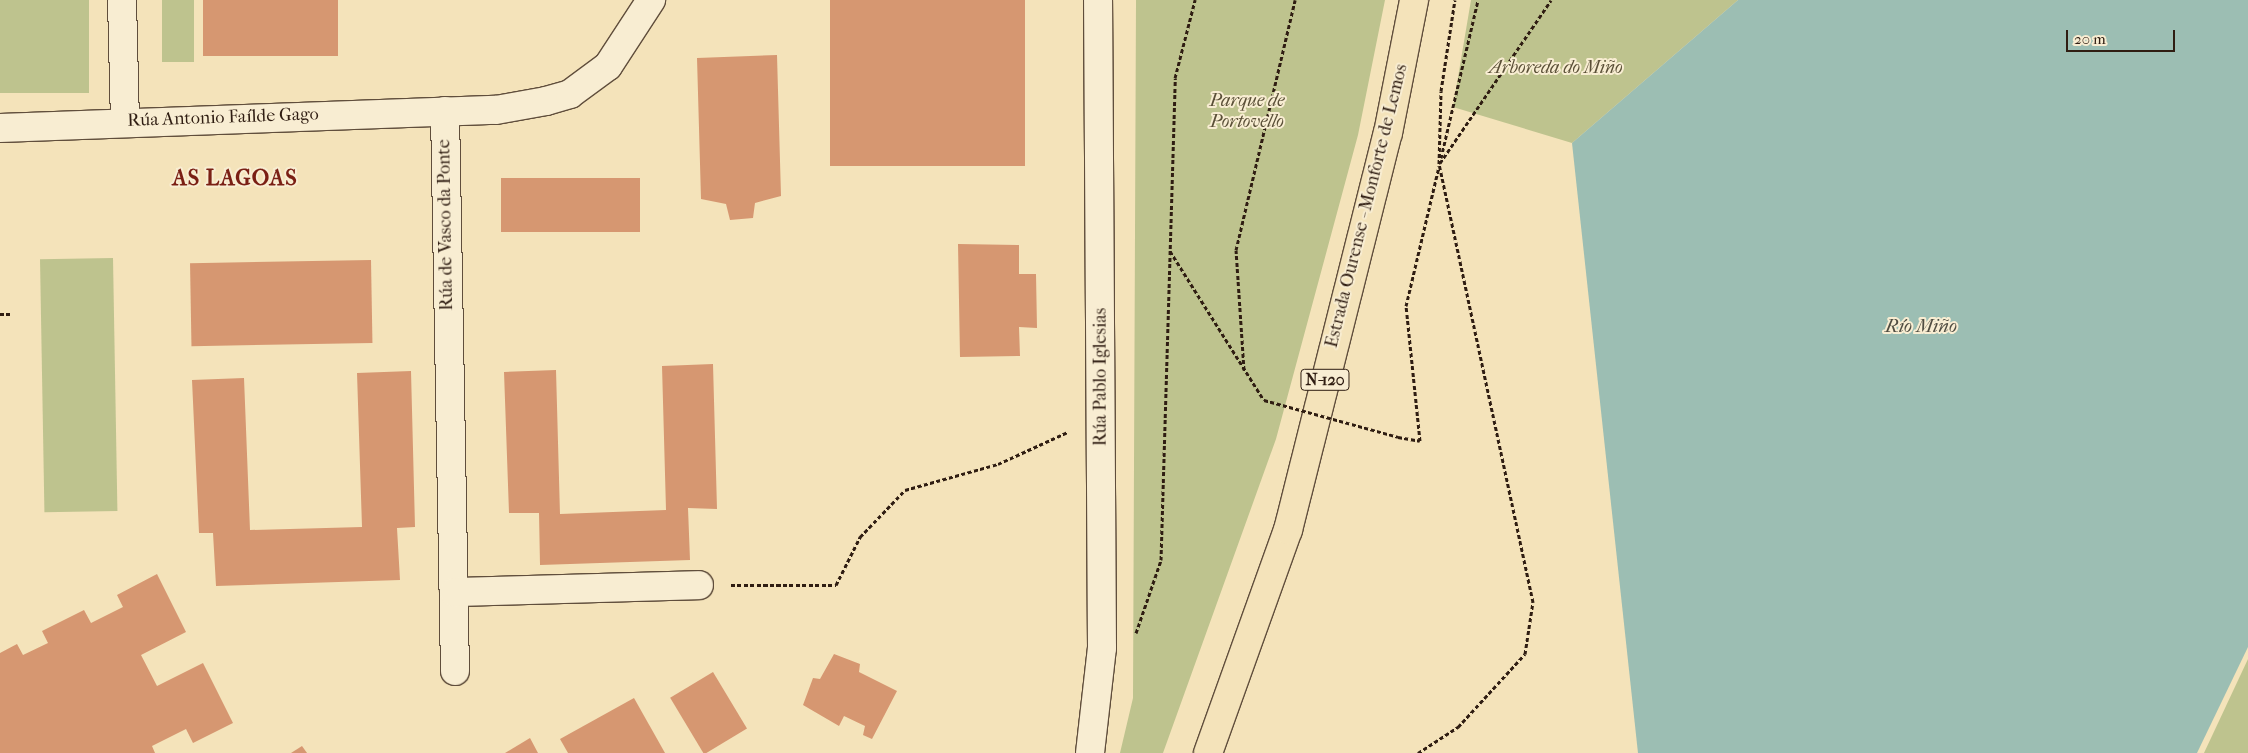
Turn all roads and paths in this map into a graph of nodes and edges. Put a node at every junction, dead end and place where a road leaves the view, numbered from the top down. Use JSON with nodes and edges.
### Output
{"nodes":[{"id":1,"x":122,"y":0,"type":"edge"},
{"id":2,"x":651,"y":0,"type":"edge"},
{"id":3,"x":1098,"y":0,"type":"edge"},
{"id":4,"x":1195,"y":0,"type":"edge"},
{"id":5,"x":1295,"y":0,"type":"edge"},
{"id":6,"x":1414,"y":0,"type":"edge"},
{"id":7,"x":1455,"y":0,"type":"edge"},
{"id":8,"x":1478,"y":0,"type":"edge"},
{"id":9,"x":1551,"y":0,"type":"edge"},
{"id":10,"x":446,"y":110,"type":"junction"},
{"id":11,"x":125,"y":122,"type":"junction"},
{"id":12,"x":0,"y":128,"type":"edge"},
{"id":13,"x":1439,"y":164,"type":"junction"},
{"id":14,"x":1170,"y":250,"type":"junction"},
{"id":15,"x":0,"y":314,"type":"edge"},
{"id":16,"x":12,"y":314,"type":"dead end"},
{"id":17,"x":1244,"y":370,"type":"junction"},
{"id":18,"x":1101,"y":417,"type":"junction"},
{"id":19,"x":699,"y":586,"type":"joint"},
{"id":20,"x":454,"y":592,"type":"junction"},
{"id":21,"x":1135,"y":636,"type":"dead end"},
{"id":22,"x":455,"y":671,"type":"dead end"},
{"id":23,"x":1090,"y":753,"type":"edge"},
{"id":24,"x":1208,"y":753,"type":"edge"},
{"id":25,"x":1418,"y":753,"type":"edge"}],
"edges":[{"from":1,"to":11,"type":"street"},
{"from":2,"to":10,"type":"street"},
{"from":3,"to":18,"type":"street","name":"Rúa Pablo Iglesias"},
{"from":4,"to":14,"type":"path"},
{"from":5,"to":17,"type":"path"},
{"from":6,"to":24,"type":"highway","name":"Estrada Ourense - Monforte de Lemos","number":"N-120"},
{"from":7,"to":13,"type":"path"},
{"from":8,"to":13,"type":"path"},
{"from":9,"to":13,"type":"path"},
{"from":10,"to":11,"type":"street","name":"Rúa Antonio Faílde Gago"},
{"from":10,"to":20,"type":"street","name":"Rúa de Vasco da Ponte"},
{"from":11,"to":12,"type":"street","name":"Rúa Antonio Faílde Gago"},
{"from":13,"to":17,"type":"path","bridge":true},
{"from":13,"to":25,"type":"path"},
{"from":14,"to":17,"type":"path"},
{"from":14,"to":21,"type":"path"},
{"from":15,"to":16,"type":"path"},
{"from":18,"to":19,"type":"path"},
{"from":18,"to":23,"type":"street","name":"Rúa Pablo Iglesias"},
{"from":19,"to":20,"type":"street"},
{"from":20,"to":22,"type":"street","name":"Rúa de Vasco da Ponte"}]}
